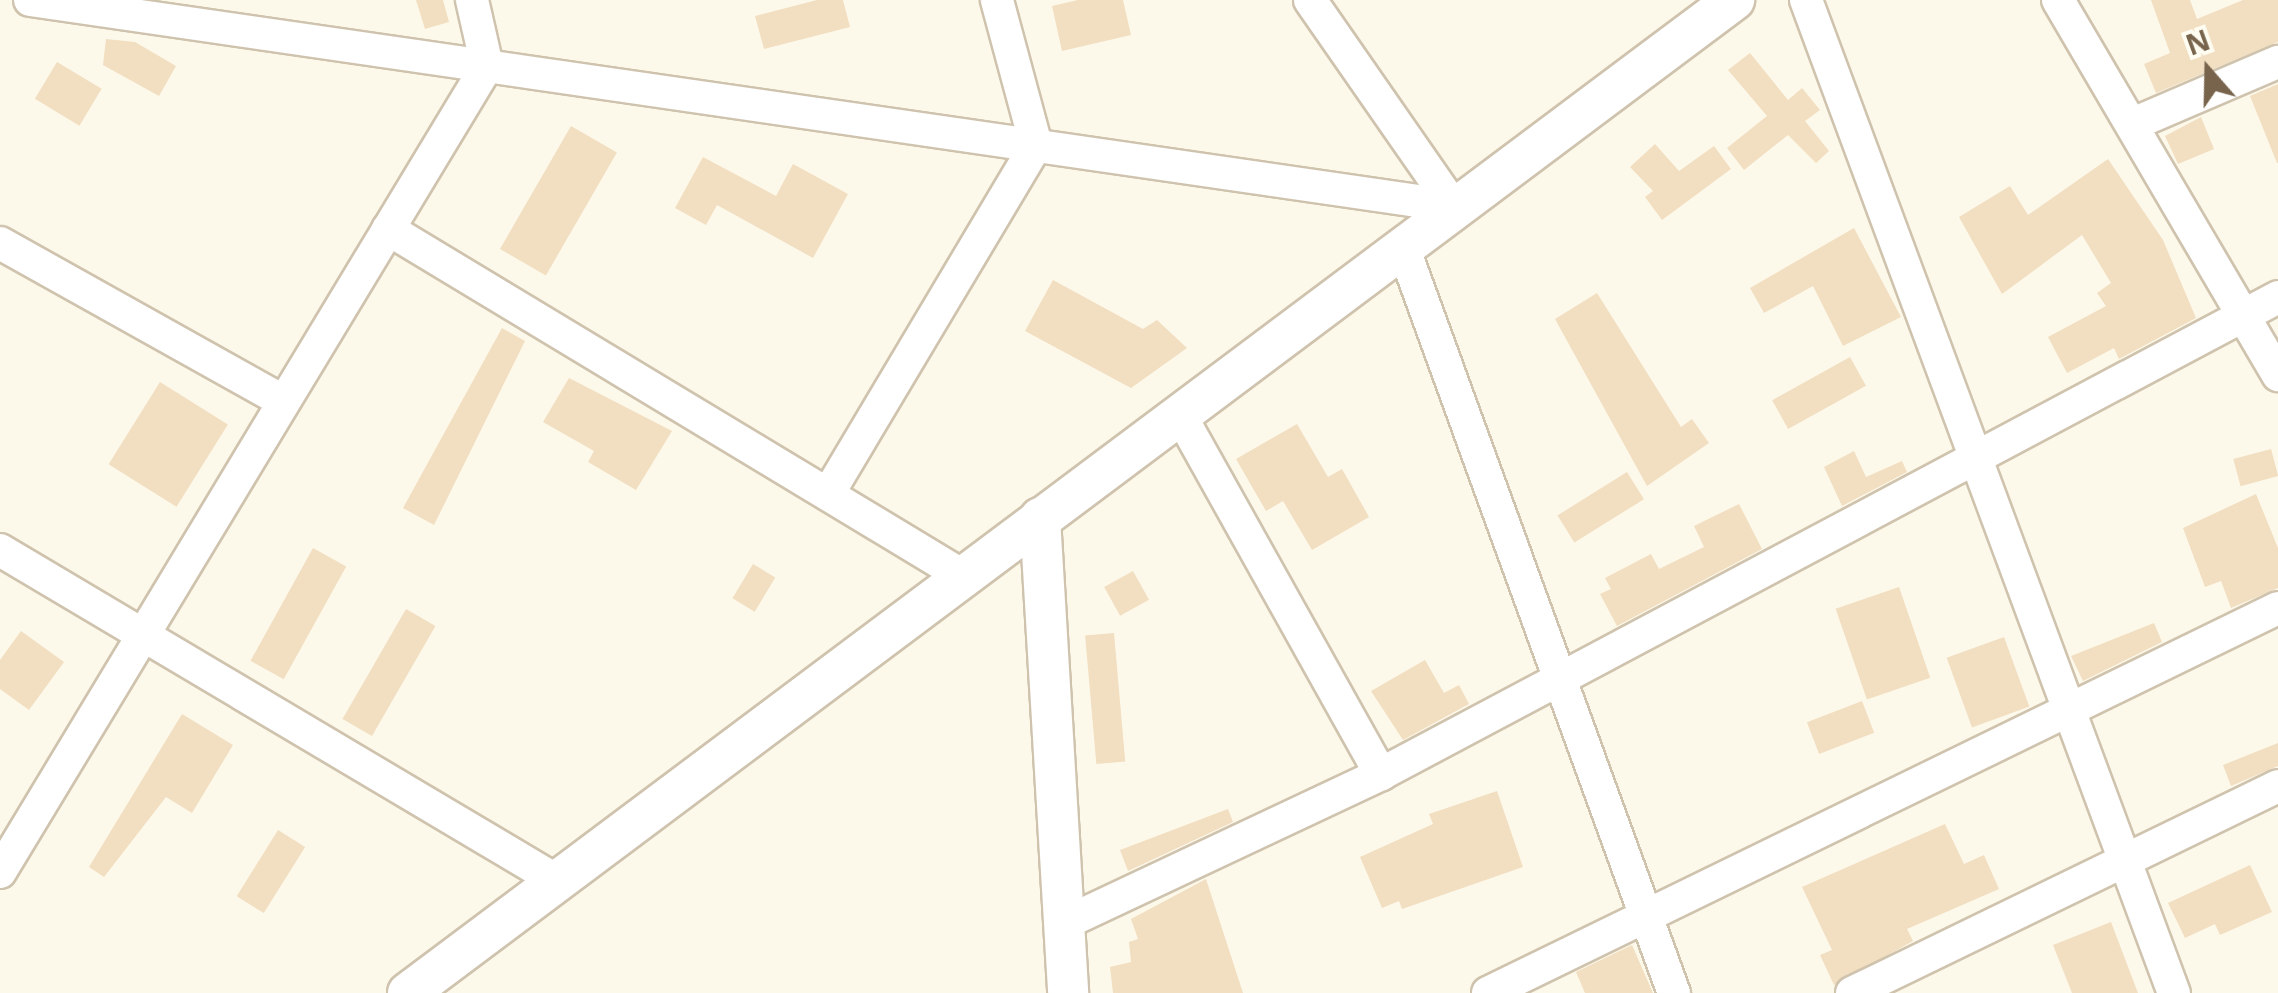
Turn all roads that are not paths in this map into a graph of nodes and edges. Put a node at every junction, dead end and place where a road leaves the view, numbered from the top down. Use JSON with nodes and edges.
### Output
{"nodes":[{"id":1,"x":30,"y":0,"type":"edge"},
{"id":2,"x":472,"y":0,"type":"edge"},
{"id":3,"x":997,"y":0,"type":"edge"},
{"id":4,"x":1310,"y":0,"type":"edge"},
{"id":5,"x":1734,"y":0,"type":"edge"},
{"id":6,"x":1806,"y":0,"type":"edge"},
{"id":7,"x":2058,"y":0,"type":"edge"},
{"id":8,"x":2278,"y":62,"type":"edge"},
{"id":9,"x":487,"y":66,"type":"junction"},
{"id":10,"x":2133,"y":124,"type":"junction"},
{"id":11,"x":1036,"y":146,"type":"junction"},
{"id":12,"x":1453,"y":206,"type":"junction"},
{"id":13,"x":388,"y":229,"type":"junction"},
{"id":14,"x":0,"y":244,"type":"edge"},
{"id":15,"x":1403,"y":247,"type":"junction"},
{"id":16,"x":2278,"y":297,"type":"edge"},
{"id":17,"x":2244,"y":315,"type":"junction"},
{"id":18,"x":2278,"y":375,"type":"edge"},
{"id":19,"x":284,"y":402,"type":"junction"},
{"id":20,"x":1180,"y":413,"type":"junction"},
{"id":21,"x":1977,"y":464,"type":"junction"},
{"id":22,"x":828,"y":494,"type":"junction"},
{"id":23,"x":1040,"y":518,"type":"junction"},
{"id":24,"x":0,"y":550,"type":"edge"},
{"id":25,"x":964,"y":576,"type":"junction"},
{"id":26,"x":2278,"y":608,"type":"edge"},
{"id":27,"x":143,"y":635,"type":"junction"},
{"id":28,"x":1558,"y":679,"type":"junction"},
{"id":29,"x":2070,"y":712,"type":"junction"},
{"id":30,"x":1381,"y":774,"type":"junction"},
{"id":31,"x":2278,"y":786,"type":"edge"},
{"id":32,"x":2123,"y":858,"type":"junction"},
{"id":33,"x":0,"y":872,"type":"edge"},
{"id":34,"x":559,"y":882,"type":"junction"},
{"id":35,"x":1648,"y":919,"type":"junction"},
{"id":36,"x":1065,"y":923,"type":"junction"},
{"id":37,"x":1496,"y":991,"type":"edge"},
{"id":38,"x":408,"y":993,"type":"edge"},
{"id":39,"x":1068,"y":993,"type":"edge"},
{"id":40,"x":1674,"y":993,"type":"edge"},
{"id":41,"x":1852,"y":993,"type":"edge"},
{"id":42,"x":2174,"y":993,"type":"edge"}],
"edges":[{"from":1,"to":9,"type":"street"},
{"from":2,"to":9,"type":"street"},
{"from":3,"to":11,"type":"street"},
{"from":4,"to":12,"type":"street"},
{"from":5,"to":12,"type":"street"},
{"from":6,"to":21,"type":"street"},
{"from":7,"to":10,"type":"street"},
{"from":8,"to":10,"type":"street"},
{"from":9,"to":11,"type":"street"},
{"from":9,"to":13,"type":"street"},
{"from":10,"to":17,"type":"street"},
{"from":11,"to":12,"type":"street"},
{"from":11,"to":22,"type":"street"},
{"from":12,"to":15,"type":"street"},
{"from":13,"to":19,"type":"street"},
{"from":13,"to":22,"type":"street"},
{"from":14,"to":19,"type":"street"},
{"from":15,"to":20,"type":"street"},
{"from":15,"to":28,"type":"street"},
{"from":16,"to":17,"type":"street"},
{"from":17,"to":18,"type":"street"},
{"from":17,"to":21,"type":"street"},
{"from":19,"to":27,"type":"street"},
{"from":20,"to":23,"type":"street"},
{"from":20,"to":30,"type":"street"},
{"from":21,"to":28,"type":"street"},
{"from":21,"to":29,"type":"street"},
{"from":22,"to":25,"type":"street"},
{"from":23,"to":25,"type":"street"},
{"from":23,"to":36,"type":"street"},
{"from":24,"to":27,"type":"street"},
{"from":25,"to":34,"type":"street"},
{"from":26,"to":29,"type":"street"},
{"from":27,"to":33,"type":"street"},
{"from":27,"to":34,"type":"street"},
{"from":28,"to":30,"type":"street"},
{"from":28,"to":35,"type":"street"},
{"from":29,"to":32,"type":"street"},
{"from":29,"to":35,"type":"street"},
{"from":30,"to":36,"type":"street"},
{"from":31,"to":32,"type":"street"},
{"from":32,"to":41,"type":"street"},
{"from":32,"to":42,"type":"street"},
{"from":34,"to":38,"type":"street"},
{"from":35,"to":37,"type":"street"},
{"from":35,"to":40,"type":"street"},
{"from":36,"to":39,"type":"street"}]}
